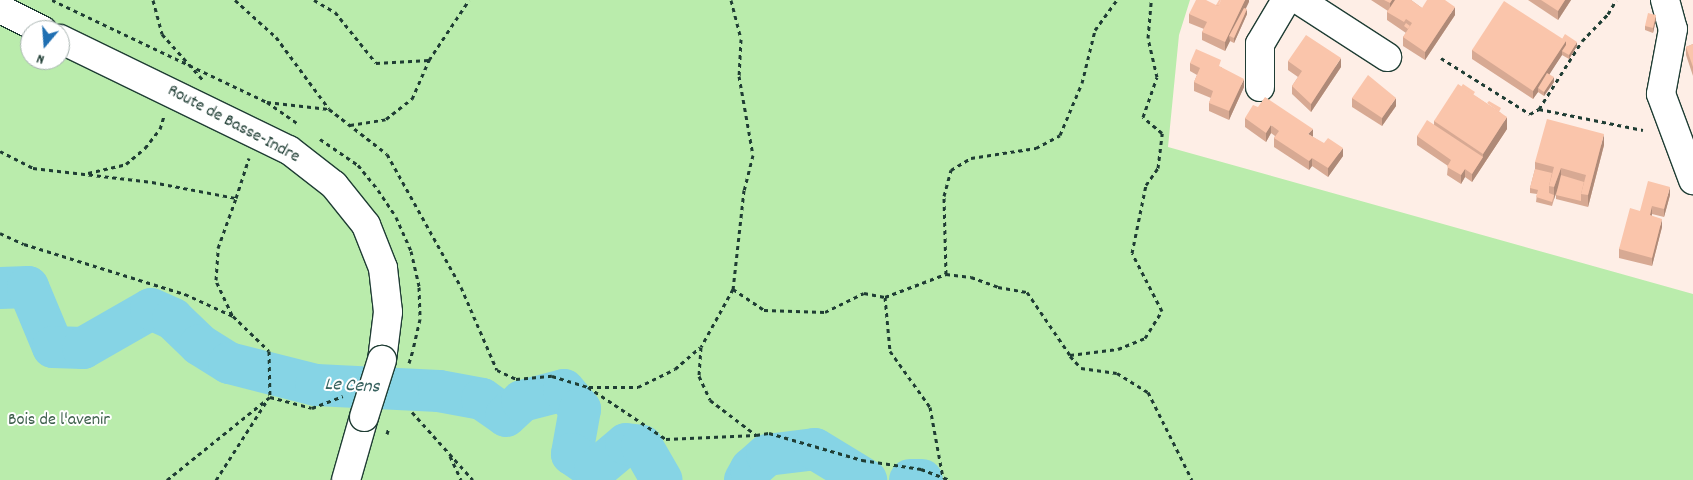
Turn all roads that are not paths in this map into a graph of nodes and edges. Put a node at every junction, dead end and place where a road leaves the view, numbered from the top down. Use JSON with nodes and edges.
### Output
{"nodes":[{"id":1,"x":1286,"y":0,"type":"edge"},
{"id":2,"x":1299,"y":0,"type":"edge"},
{"id":3,"x":1666,"y":0,"type":"edge"},
{"id":4,"x":0,"y":9,"type":"edge"},
{"id":5,"x":22,"y":20,"type":"edge"},
{"id":6,"x":1683,"y":25,"type":"edge"},
{"id":7,"x":70,"y":43,"type":"edge"},
{"id":8,"x":1387,"y":56,"type":"dead end"},
{"id":9,"x":1260,"y":87,"type":"dead end"},
{"id":10,"x":1693,"y":180,"type":"edge"},
{"id":11,"x":346,"y":480,"type":"edge"}],
"edges":[{"from":1,"to":9,"type":"main road"},
{"from":2,"to":8,"type":"main road"},
{"from":3,"to":6,"type":"main road"},
{"from":4,"to":5,"type":"main road"},
{"from":6,"to":10,"type":"main road"},
{"from":7,"to":11,"type":"main road","name":"Route de Basse-Indre","bridge":true}]}
